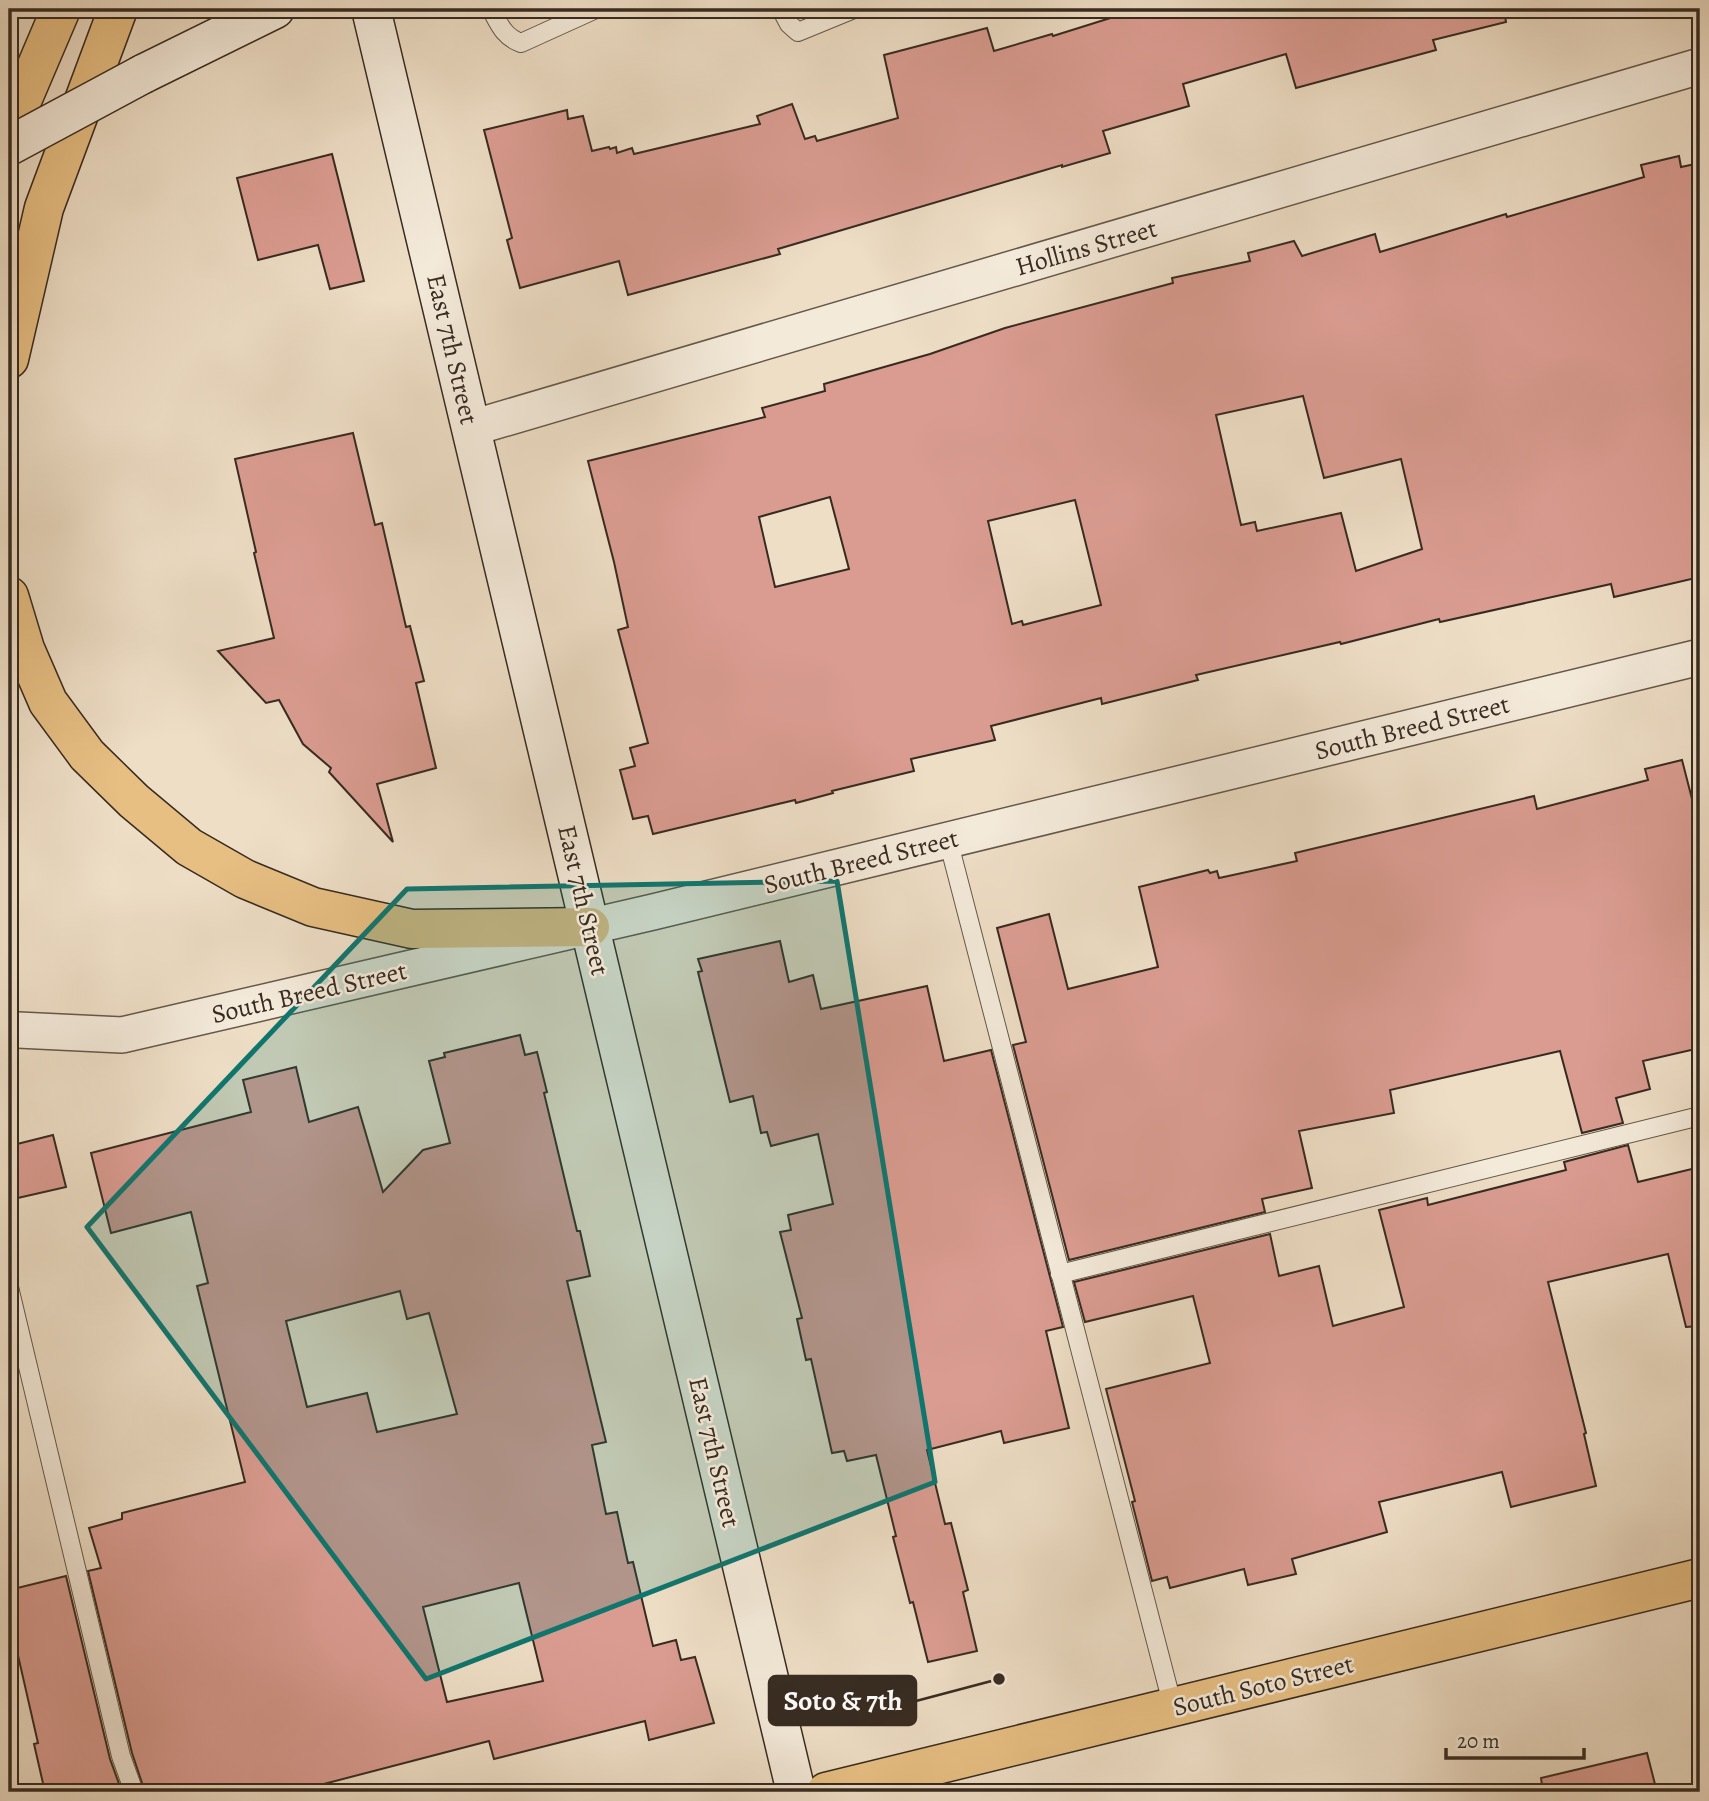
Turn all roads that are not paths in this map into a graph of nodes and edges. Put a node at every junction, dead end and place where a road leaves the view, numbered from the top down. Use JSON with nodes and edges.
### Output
{"nodes":[{"id":1,"x":61,"y":9,"type":"edge"},
{"id":2,"x":118,"y":9,"type":"edge"},
{"id":3,"x":275,"y":9,"type":"edge"},
{"id":4,"x":371,"y":9,"type":"edge"},
{"id":5,"x":491,"y":9,"type":"edge"},
{"id":6,"x":596,"y":9,"type":"edge"},
{"id":7,"x":781,"y":9,"type":"edge"},
{"id":8,"x":854,"y":9,"type":"edge"},
{"id":9,"x":1700,"y":66,"type":"edge"},
{"id":10,"x":9,"y":131,"type":"edge"},
{"id":11,"x":9,"y":146,"type":"edge"},
{"id":12,"x":9,"y":359,"type":"edge"},
{"id":13,"x":472,"y":428,"type":"junction"},
{"id":14,"x":9,"y":596,"type":"edge"},
{"id":15,"x":1700,"y":657,"type":"edge"},
{"id":16,"x":948,"y":840,"type":"junction"},
{"id":17,"x":590,"y":927,"type":"junction"},
{"id":18,"x":18,"y":1030,"type":"dead end"},
{"id":19,"x":1700,"y":1116,"type":"edge"},
{"id":20,"x":1060,"y":1274,"type":"junction"},
{"id":21,"x":9,"y":1286,"type":"edge"},
{"id":22,"x":1700,"y":1578,"type":"edge"},
{"id":23,"x":1173,"y":1707,"type":"junction"},
{"id":24,"x":134,"y":1792,"type":"edge"},
{"id":25,"x":796,"y":1792,"type":"edge"},
{"id":26,"x":826,"y":1792,"type":"edge"}],
"edges":[{"from":1,"to":10,"type":"main road"},
{"from":2,"to":12,"type":"main road"},
{"from":3,"to":11,"type":"street","bridge":true},
{"from":4,"to":13,"type":"street","name":"East 7th Street"},
{"from":5,"to":6,"type":"lane"},
{"from":7,"to":8,"type":"lane"},
{"from":9,"to":13,"type":"street","name":"Hollins Street"},
{"from":13,"to":17,"type":"street","name":"East 7th Street"},
{"from":14,"to":17,"type":"main road"},
{"from":15,"to":16,"type":"street","name":"South Breed Street"},
{"from":16,"to":17,"type":"street","name":"South Breed Street"},
{"from":16,"to":20,"type":"lane"},
{"from":17,"to":18,"type":"street","name":"South Breed Street"},
{"from":17,"to":25,"type":"street","name":"East 7th Street"},
{"from":19,"to":20,"type":"lane"},
{"from":20,"to":23,"type":"lane"},
{"from":21,"to":24,"type":"lane"},
{"from":22,"to":23,"type":"main road","name":"South Soto Street"},
{"from":23,"to":26,"type":"main road","name":"South Soto Street"}]}
